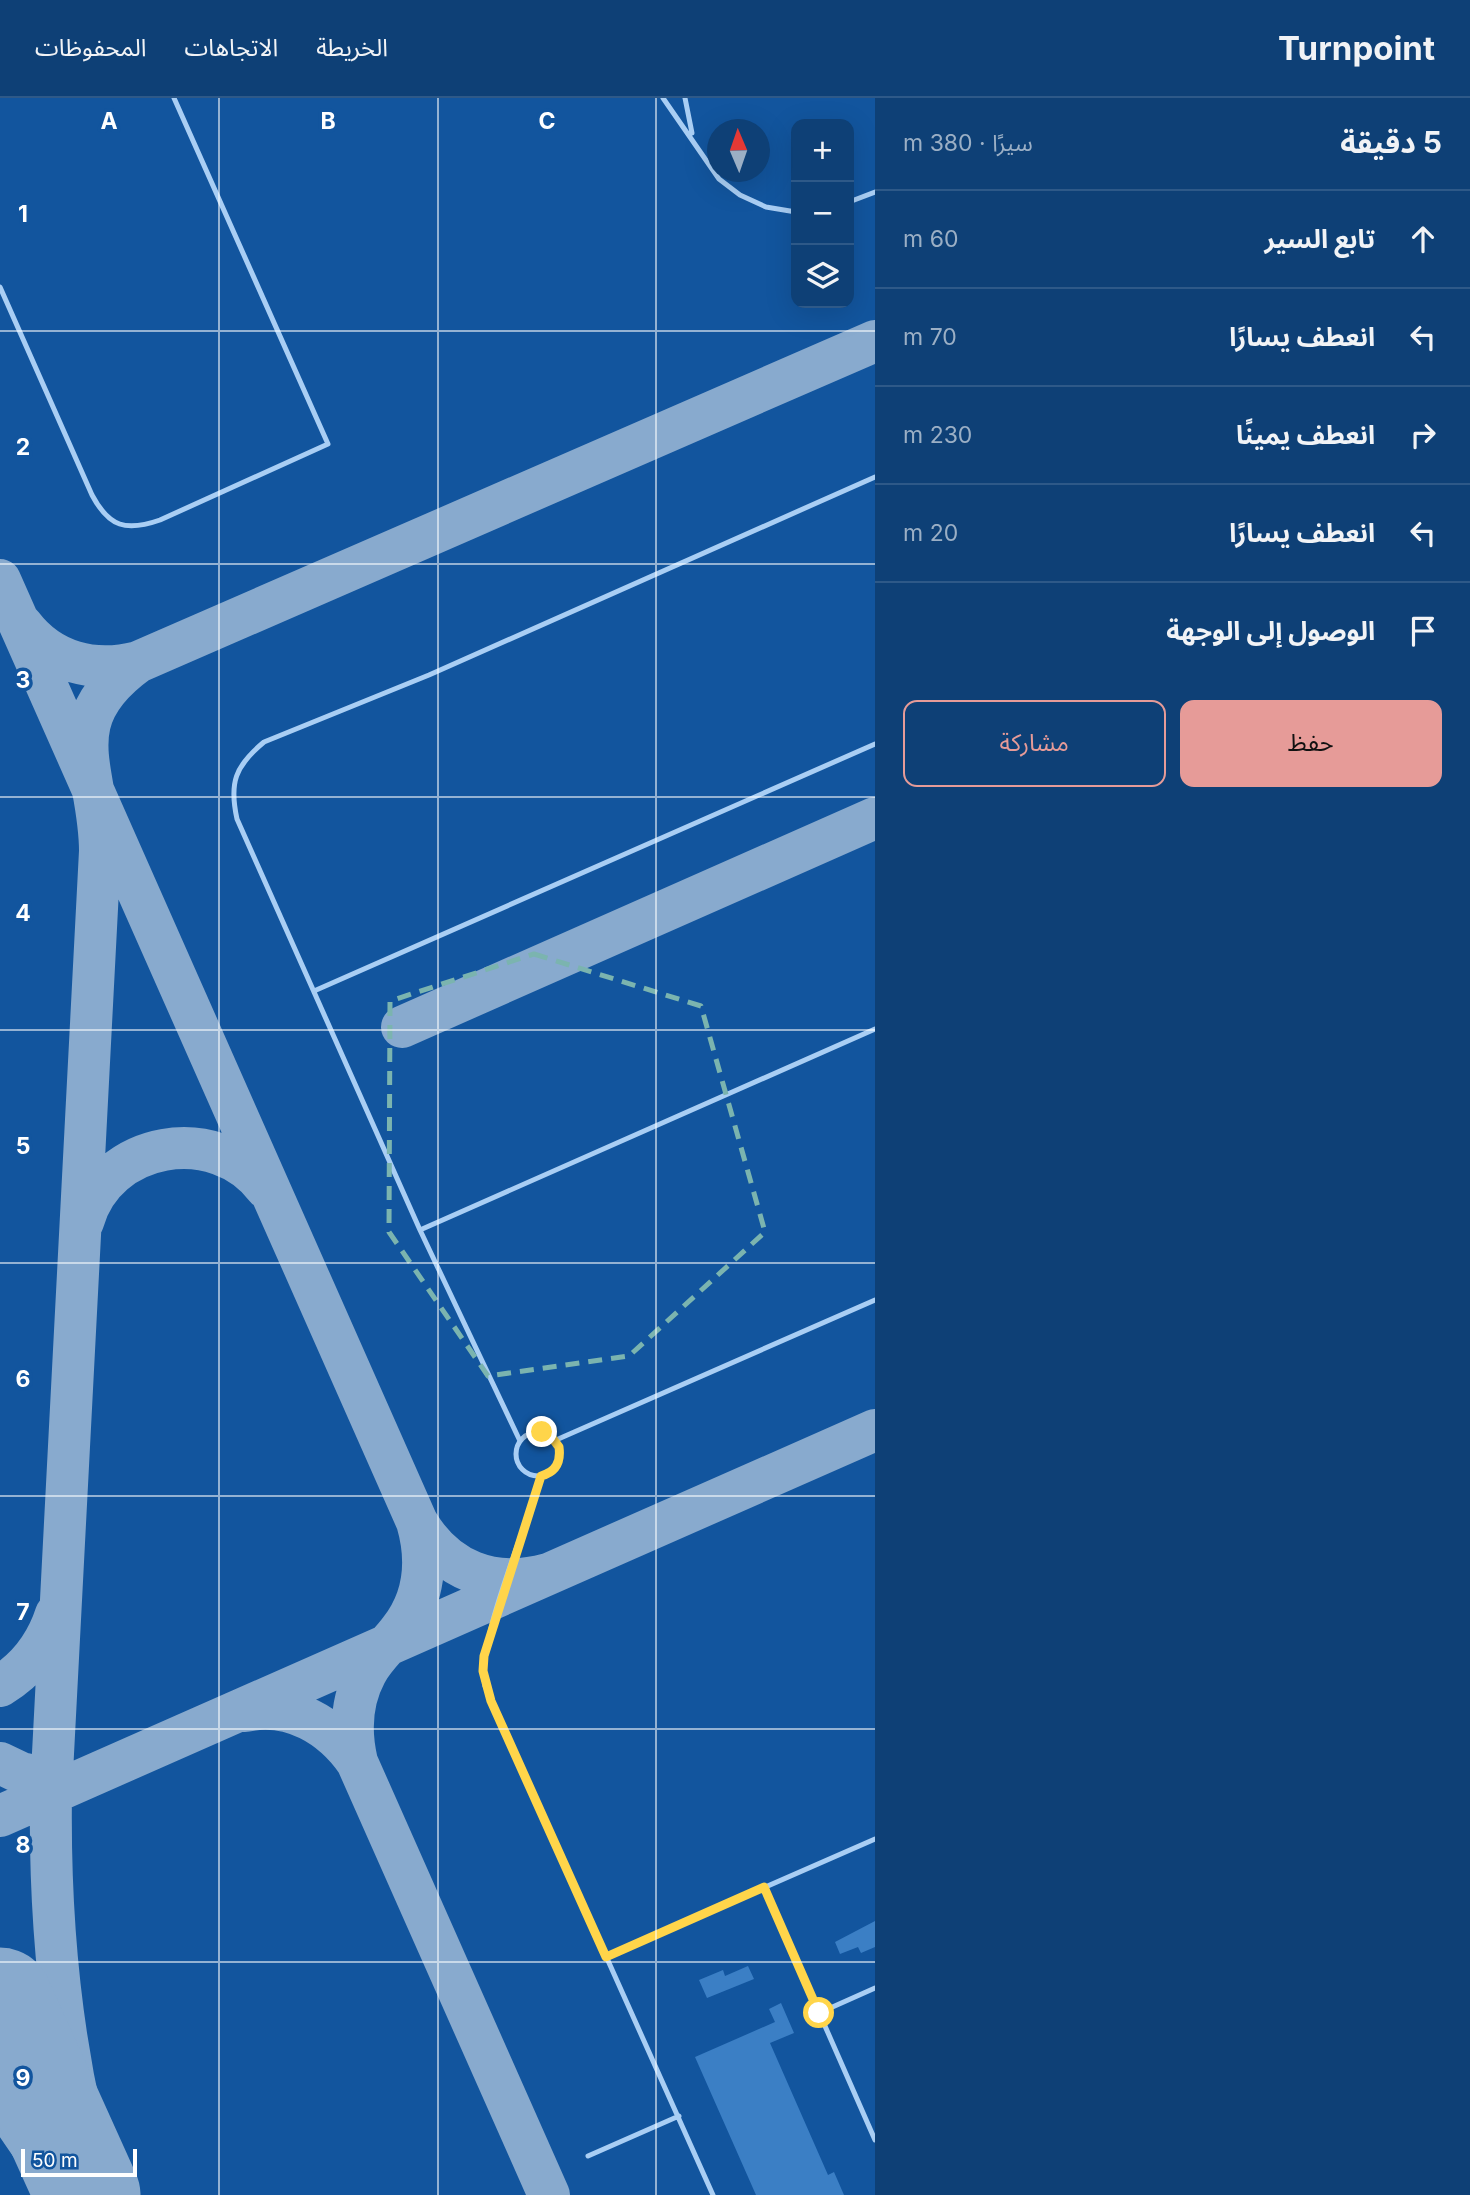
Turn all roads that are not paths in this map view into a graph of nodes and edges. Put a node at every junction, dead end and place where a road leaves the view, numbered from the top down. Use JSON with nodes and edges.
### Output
{"nodes":[{"id":1,"x":174,"y":98,"type":"edge"},
{"id":2,"x":663,"y":98,"type":"edge"},
{"id":3,"x":685,"y":98,"type":"edge"},
{"id":4,"x":693,"y":98,"type":"edge"},
{"id":5,"x":689,"y":107,"type":"junction"},
{"id":6,"x":692,"y":136,"type":"junction"},
{"id":7,"x":875,"y":192,"type":"edge"},
{"id":8,"x":854,"y":200,"type":"edge"},
{"id":9,"x":791,"y":211,"type":"edge"},
{"id":10,"x":0,"y":287,"type":"edge"},
{"id":11,"x":875,"y":477,"type":"edge"},
{"id":12,"x":875,"y":744,"type":"edge"},
{"id":13,"x":314,"y":991,"type":"junction"},
{"id":14,"x":875,"y":1029,"type":"edge"},
{"id":15,"x":420,"y":1230,"type":"junction"},
{"id":16,"x":875,"y":1300,"type":"edge"},
{"id":17,"x":556,"y":1440,"type":"junction"},
{"id":18,"x":520,"y":1441,"type":"junction"},
{"id":19,"x":541,"y":1476,"type":"junction"},
{"id":20,"x":875,"y":1839,"type":"edge"},
{"id":21,"x":764,"y":1887,"type":"junction"},
{"id":22,"x":606,"y":1957,"type":"junction"},
{"id":23,"x":875,"y":1988,"type":"edge"},
{"id":24,"x":819,"y":2013,"type":"junction"},
{"id":25,"x":679,"y":2116,"type":"junction"},
{"id":26,"x":875,"y":2140,"type":"edge"},
{"id":27,"x":588,"y":2156,"type":"dead end"},
{"id":28,"x":713,"y":2195,"type":"edge"}],
"edges":[{"from":1,"to":10,"type":"lane"},
{"from":2,"to":6,"type":"lane"},
{"from":3,"to":5,"type":"lane"},
{"from":4,"to":5,"type":"lane"},
{"from":5,"to":6,"type":"lane"},
{"from":6,"to":9,"type":"lane"},
{"from":7,"to":8,"type":"lane"},
{"from":11,"to":13,"type":"lane"},
{"from":12,"to":13,"type":"lane"},
{"from":13,"to":15,"type":"lane"},
{"from":14,"to":15,"type":"lane"},
{"from":15,"to":18,"type":"lane"},
{"from":16,"to":17,"type":"lane"},
{"from":17,"to":18,"type":"lane"},
{"from":17,"to":19,"type":"lane"},
{"from":18,"to":19,"type":"lane"},
{"from":19,"to":22,"type":"lane"},
{"from":20,"to":21,"type":"lane"},
{"from":21,"to":22,"type":"lane"},
{"from":21,"to":24,"type":"lane"},
{"from":22,"to":25,"type":"lane"},
{"from":23,"to":24,"type":"lane"},
{"from":24,"to":26,"type":"lane"},
{"from":25,"to":27,"type":"lane"},
{"from":25,"to":28,"type":"lane"}]}
